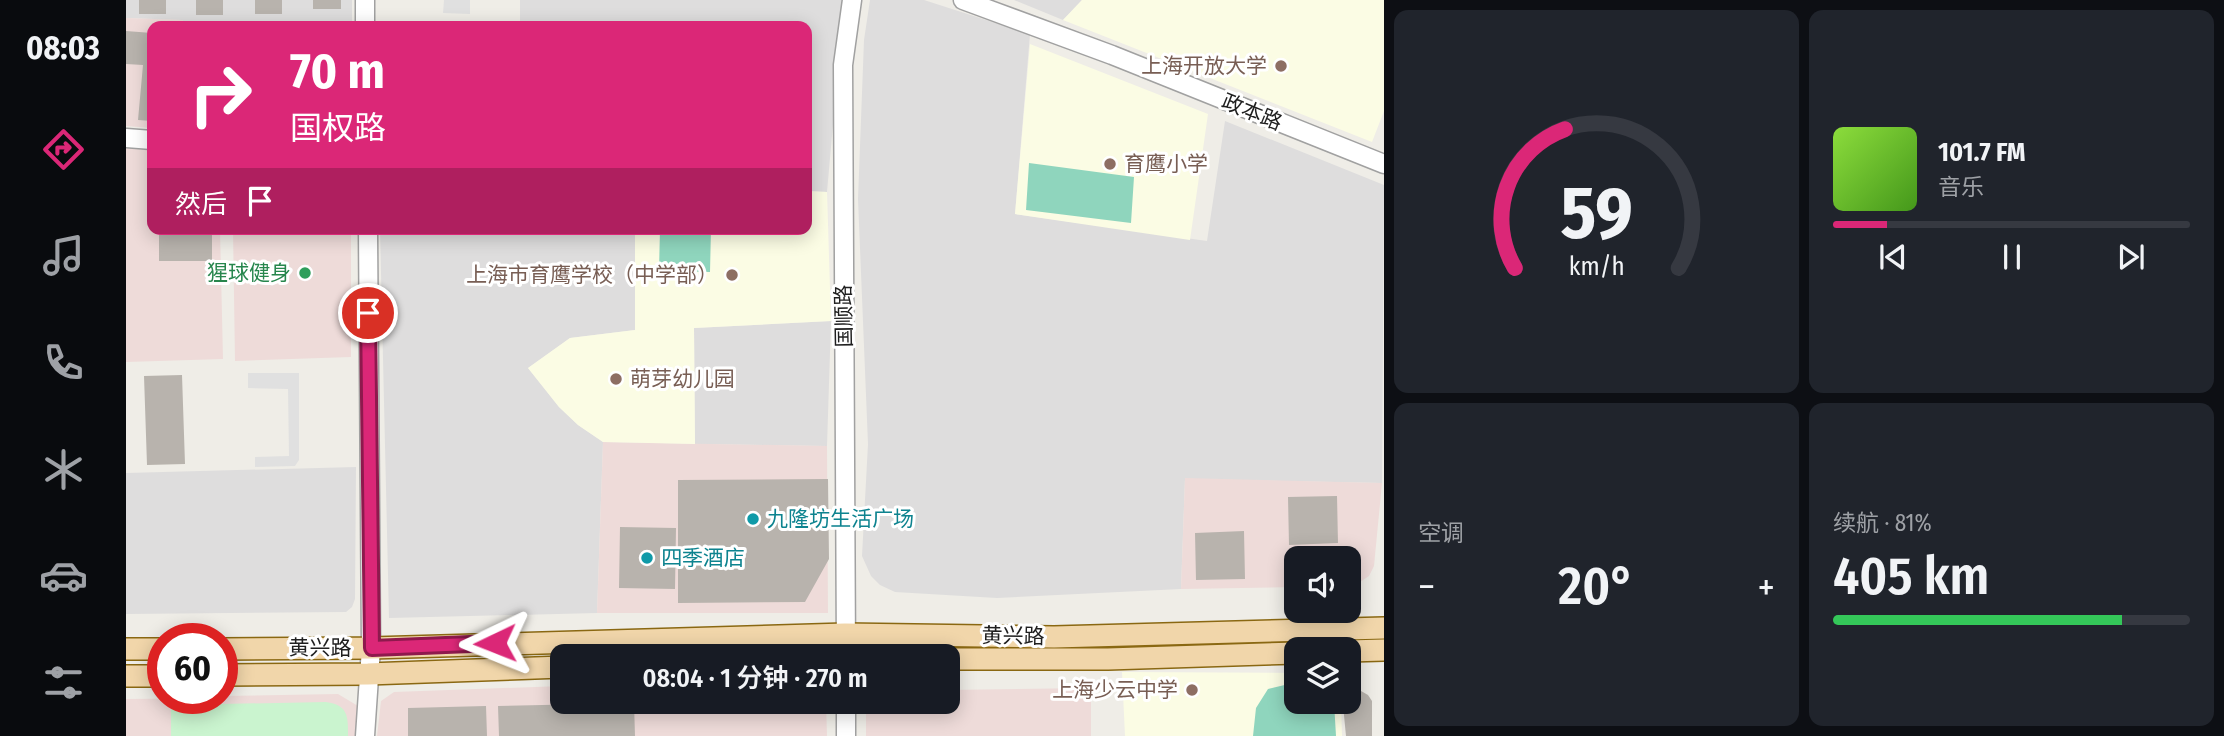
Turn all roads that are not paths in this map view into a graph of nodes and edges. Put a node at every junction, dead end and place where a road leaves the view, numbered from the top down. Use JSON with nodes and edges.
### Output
{"nodes":[{"id":1,"x":365,"y":0,"type":"edge"},
{"id":2,"x":852,"y":0,"type":"edge"},
{"id":3,"x":963,"y":0,"type":"edge"},
{"id":4,"x":365,"y":21,"type":"edge"},
{"id":5,"x":126,"y":138,"type":"edge"},
{"id":6,"x":147,"y":140,"type":"edge"},
{"id":7,"x":1384,"y":164,"type":"edge"},
{"id":8,"x":368,"y":235,"type":"edge"},
{"id":9,"x":1384,"y":628,"type":"edge"},
{"id":10,"x":845,"y":634,"type":"junction"},
{"id":11,"x":845,"y":644,"type":"edge"},
{"id":12,"x":372,"y":648,"type":"junction"},
{"id":13,"x":126,"y":649,"type":"edge"},
{"id":14,"x":147,"y":649,"type":"edge"},
{"id":15,"x":238,"y":649,"type":"edge"},
{"id":16,"x":1384,"y":650,"type":"edge"},
{"id":17,"x":1361,"y":651,"type":"edge"},
{"id":18,"x":1284,"y":653,"type":"edge"},
{"id":19,"x":960,"y":659,"type":"edge"},
{"id":20,"x":550,"y":667,"type":"edge"},
{"id":21,"x":368,"y":674,"type":"junction"},
{"id":22,"x":238,"y":675,"type":"edge"},
{"id":23,"x":126,"y":676,"type":"edge"},
{"id":24,"x":147,"y":676,"type":"edge"},
{"id":25,"x":846,"y":714,"type":"edge"},
{"id":26,"x":365,"y":736,"type":"edge"},
{"id":27,"x":846,"y":736,"type":"edge"}],
"edges":[{"from":1,"to":4,"type":"street"},
{"from":2,"to":10,"type":"street","name":"国顺路"},
{"from":3,"to":7,"type":"street","name":"政本路"},
{"from":5,"to":6,"type":"street"},
{"from":8,"to":12,"type":"street"},
{"from":9,"to":10,"type":"main road","name":"黄兴路"},
{"from":10,"to":11,"type":"street","name":"国顺路"},
{"from":10,"to":12,"type":"main road","name":"黄兴路"},
{"from":12,"to":15,"type":"main road","name":"黄兴路"},
{"from":12,"to":21,"type":"street"},
{"from":13,"to":14,"type":"main road"},
{"from":16,"to":17,"type":"main road"},
{"from":18,"to":19,"type":"main road","name":"黄兴路"},
{"from":20,"to":21,"type":"main road","name":"黄兴路"},
{"from":21,"to":22,"type":"main road","name":"黄兴路"},
{"from":21,"to":26,"type":"street"},
{"from":23,"to":24,"type":"main road"},
{"from":25,"to":27,"type":"street"}]}
